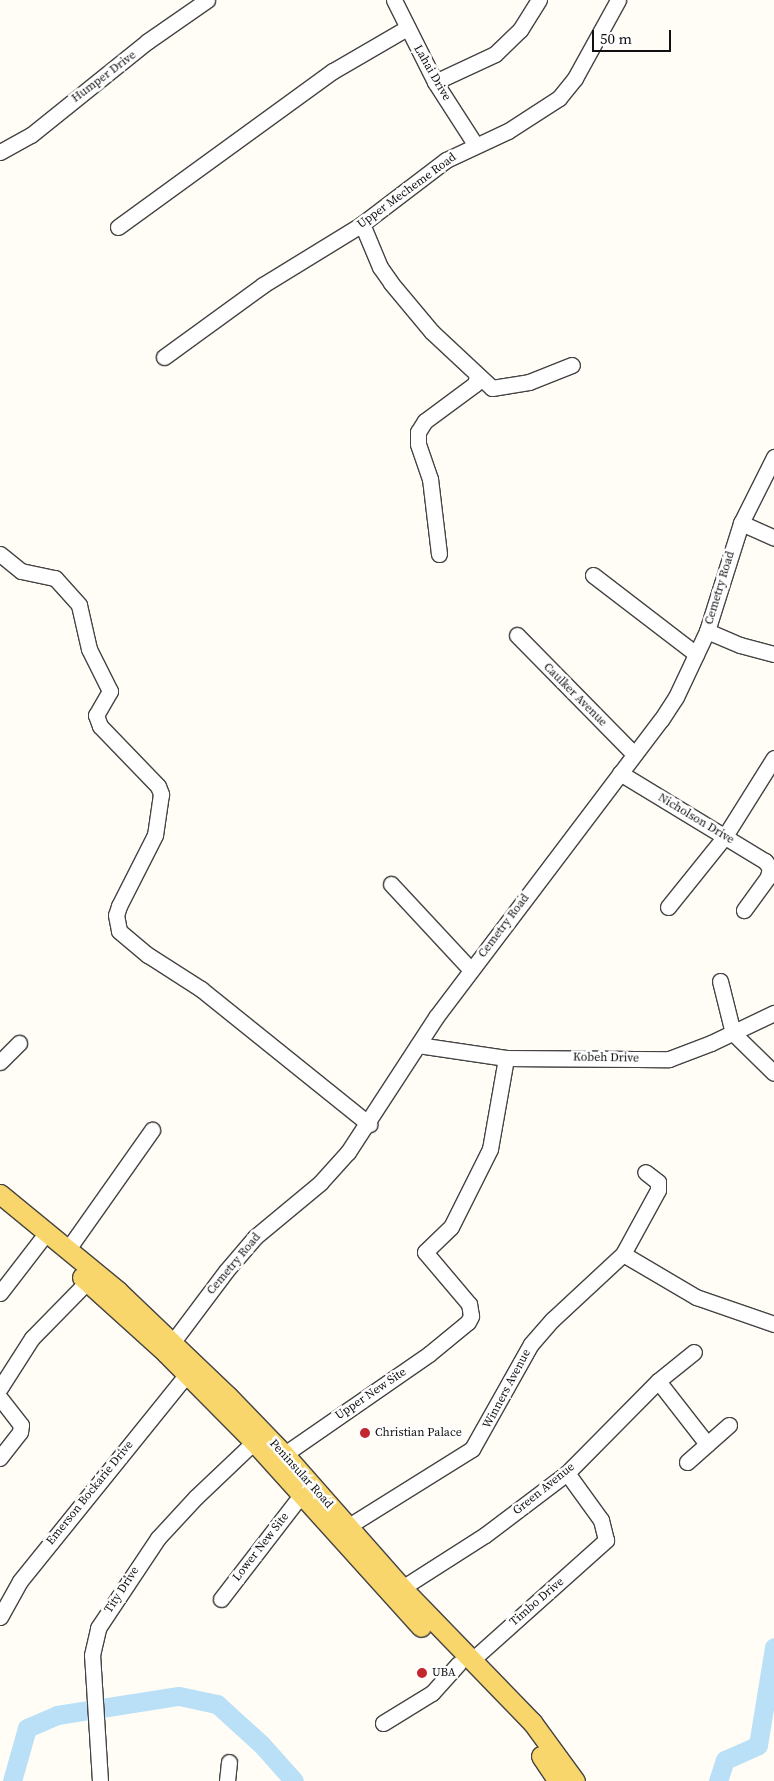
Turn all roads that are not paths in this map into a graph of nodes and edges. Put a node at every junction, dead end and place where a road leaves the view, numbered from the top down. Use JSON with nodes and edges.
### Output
{"nodes":[{"id":1,"x":207,"y":0,"type":"edge"},
{"id":2,"x":394,"y":0,"type":"edge"},
{"id":3,"x":539,"y":0,"type":"edge"},
{"id":4,"x":618,"y":0,"type":"edge"},
{"id":5,"x":407,"y":28,"type":"junction"},
{"id":6,"x":436,"y":82,"type":"junction"},
{"id":7,"x":475,"y":144,"type":"junction"},
{"id":8,"x":0,"y":152,"type":"edge"},
{"id":9,"x":362,"y":224,"type":"junction"},
{"id":10,"x":118,"y":226,"type":"dead end"},
{"id":11,"x":164,"y":356,"type":"dead end"},
{"id":12,"x":572,"y":365,"type":"dead end"},
{"id":13,"x":477,"y":376,"type":"junction"},
{"id":14,"x":774,"y":457,"type":"edge"},
{"id":15,"x":741,"y":523,"type":"junction"},
{"id":16,"x":774,"y":538,"type":"edge"},
{"id":17,"x":0,"y":554,"type":"edge"},
{"id":18,"x":439,"y":554,"type":"dead end"},
{"id":19,"x":593,"y":575,"type":"dead end"},
{"id":20,"x":707,"y":631,"type":"junction"},
{"id":21,"x":516,"y":635,"type":"dead end"},
{"id":22,"x":696,"y":654,"type":"junction"},
{"id":23,"x":774,"y":654,"type":"edge"},
{"id":24,"x":634,"y":754,"type":"junction"},
{"id":25,"x":774,"y":758,"type":"edge"},
{"id":26,"x":620,"y":773,"type":"junction"},
{"id":27,"x":725,"y":836,"type":"junction"},
{"id":28,"x":391,"y":884,"type":"dead end"},
{"id":29,"x":668,"y":907,"type":"dead end"},
{"id":30,"x":744,"y":910,"type":"dead end"},
{"id":31,"x":471,"y":970,"type":"junction"},
{"id":32,"x":720,"y":981,"type":"dead end"},
{"id":33,"x":774,"y":1013,"type":"edge"},
{"id":34,"x":733,"y":1033,"type":"junction"},
{"id":35,"x":19,"y":1043,"type":"dead end"},
{"id":36,"x":418,"y":1045,"type":"junction"},
{"id":37,"x":506,"y":1058,"type":"junction"},
{"id":38,"x":0,"y":1062,"type":"edge"},
{"id":39,"x":774,"y":1073,"type":"edge"},
{"id":40,"x":369,"y":1124,"type":"junction"},
{"id":41,"x":152,"y":1130,"type":"dead end"},
{"id":42,"x":645,"y":1172,"type":"dead end"},
{"id":43,"x":0,"y":1194,"type":"edge"},
{"id":44,"x":0,"y":1209,"type":"edge"},
{"id":45,"x":40,"y":1241,"type":"junction"},
{"id":46,"x":68,"y":1249,"type":"junction"},
{"id":47,"x":623,"y":1254,"type":"junction"},
{"id":48,"x":86,"y":1282,"type":"junction"},
{"id":49,"x":0,"y":1293,"type":"edge"},
{"id":50,"x":774,"y":1324,"type":"edge"},
{"id":51,"x":170,"y":1347,"type":"junction"},
{"id":52,"x":694,"y":1352,"type":"dead end"},
{"id":53,"x":187,"y":1374,"type":"junction"},
{"id":54,"x":658,"y":1381,"type":"junction"},
{"id":55,"x":0,"y":1388,"type":"edge"},
{"id":56,"x":0,"y":1398,"type":"edge"},
{"id":57,"x":729,"y":1424,"type":"dead end"},
{"id":58,"x":254,"y":1442,"type":"junction"},
{"id":59,"x":707,"y":1444,"type":"junction"},
{"id":60,"x":0,"y":1458,"type":"edge"},
{"id":61,"x":278,"y":1458,"type":"junction"},
{"id":62,"x":687,"y":1462,"type":"dead end"},
{"id":63,"x":567,"y":1473,"type":"junction"},
{"id":64,"x":301,"y":1495,"type":"junction"},
{"id":65,"x":341,"y":1530,"type":"junction"},
{"id":66,"x":402,"y":1588,"type":"junction"},
{"id":67,"x":221,"y":1599,"type":"dead end"},
{"id":68,"x":0,"y":1616,"type":"edge"},
{"id":69,"x":465,"y":1662,"type":"junction"},
{"id":70,"x":383,"y":1723,"type":"dead end"},
{"id":71,"x":229,"y":1762,"type":"dead end"},
{"id":72,"x":100,"y":1781,"type":"edge"},
{"id":73,"x":227,"y":1781,"type":"edge"},
{"id":74,"x":558,"y":1781,"type":"edge"},
{"id":75,"x":575,"y":1781,"type":"edge"}],
"edges":[{"from":1,"to":8,"type":"street","name":"Humper Drive"},
{"from":2,"to":5,"type":"street","name":"Lahai Drive"},
{"from":3,"to":6,"type":"street"},
{"from":4,"to":7,"type":"street","name":"Upper Mecheme Road"},
{"from":5,"to":6,"type":"street","name":"Lahai Drive"},
{"from":5,"to":10,"type":"street"},
{"from":6,"to":7,"type":"street","name":"Lahai Drive"},
{"from":7,"to":9,"type":"street","name":"Upper Mecheme Road"},
{"from":9,"to":11,"type":"street","name":"Upper Mecheme Road"},
{"from":9,"to":13,"type":"street"},
{"from":12,"to":13,"type":"street"},
{"from":13,"to":18,"type":"street"},
{"from":14,"to":15,"type":"street","name":"Cemetry Road"},
{"from":15,"to":16,"type":"street"},
{"from":15,"to":20,"type":"street","name":"Cemetry Road"},
{"from":17,"to":40,"type":"street"},
{"from":19,"to":22,"type":"street"},
{"from":20,"to":22,"type":"street","name":"Cemetry Road"},
{"from":20,"to":23,"type":"street"},
{"from":21,"to":24,"type":"street","name":"Caulker Avenue"},
{"from":22,"to":24,"type":"street","name":"Cemetry Road"},
{"from":24,"to":26,"type":"street","name":"Cemetry Road"},
{"from":25,"to":27,"type":"street"},
{"from":26,"to":27,"type":"street","name":"Nicholson Drive"},
{"from":26,"to":31,"type":"street","name":"Cemetry Road"},
{"from":27,"to":29,"type":"street"},
{"from":27,"to":30,"type":"street","name":"Nicholson Drive"},
{"from":28,"to":31,"type":"street"},
{"from":31,"to":36,"type":"street","name":"Cemetry Road"},
{"from":32,"to":34,"type":"street"},
{"from":33,"to":34,"type":"street","name":"Kobeh Drive"},
{"from":34,"to":37,"type":"street","name":"Kobeh Drive"},
{"from":34,"to":39,"type":"street"},
{"from":35,"to":38,"type":"street"},
{"from":36,"to":37,"type":"street","name":"Kobeh Drive"},
{"from":36,"to":40,"type":"street","name":"Cemetry Road"},
{"from":37,"to":61,"type":"street","name":"Upper New Site"},
{"from":40,"to":51,"type":"street","name":"Cemetry Road"},
{"from":41,"to":46,"type":"street"},
{"from":42,"to":47,"type":"street","name":"Winners Avenue"},
{"from":43,"to":46,"type":"main road","name":"Peninsular Road"},
{"from":44,"to":45,"type":"main road","name":"Peninsular Road"},
{"from":45,"to":48,"type":"main road","name":"Peninsular Road"},
{"from":45,"to":49,"type":"street"},
{"from":46,"to":51,"type":"main road","name":"Peninsular Road"},
{"from":47,"to":50,"type":"street"},
{"from":47,"to":65,"type":"street","name":"Winners Avenue"},
{"from":48,"to":51,"type":"main road","name":"Peninsular Road"},
{"from":48,"to":55,"type":"street"},
{"from":51,"to":53,"type":"main road","name":"Peninsular Road"},
{"from":51,"to":61,"type":"main road","name":"Peninsular Road"},
{"from":52,"to":54,"type":"street","name":"Green Avenue"},
{"from":53,"to":58,"type":"main road","name":"Peninsular Road"},
{"from":53,"to":68,"type":"street","name":"Emerson Bockarie Drive"},
{"from":54,"to":59,"type":"street"},
{"from":54,"to":63,"type":"street","name":"Green Avenue"},
{"from":56,"to":60,"type":"street"},
{"from":57,"to":59,"type":"street"},
{"from":58,"to":61,"type":"main road","name":"Peninsular Road"},
{"from":58,"to":72,"type":"street","name":"Tity Drive"},
{"from":59,"to":62,"type":"street"},
{"from":61,"to":64,"type":"main road","name":"Peninsular Road"},
{"from":61,"to":65,"type":"main road","name":"Peninsular Road"},
{"from":63,"to":66,"type":"street","name":"Green Avenue"},
{"from":63,"to":69,"type":"street","name":"Timbo Drive"},
{"from":64,"to":65,"type":"main road","name":"Peninsular Road"},
{"from":64,"to":67,"type":"street","name":"Lower New Site"},
{"from":65,"to":66,"type":"main road","name":"Peninsular Road"},
{"from":65,"to":69,"type":"main road","name":"Peninsular Road"},
{"from":66,"to":69,"type":"main road","name":"Peninsular Road"},
{"from":69,"to":70,"type":"street","name":"Timbo Drive"},
{"from":69,"to":74,"type":"main road","name":"Peninsular Road"},
{"from":69,"to":75,"type":"main road","name":"Peninsular Road"},
{"from":71,"to":73,"type":"street"}]}
